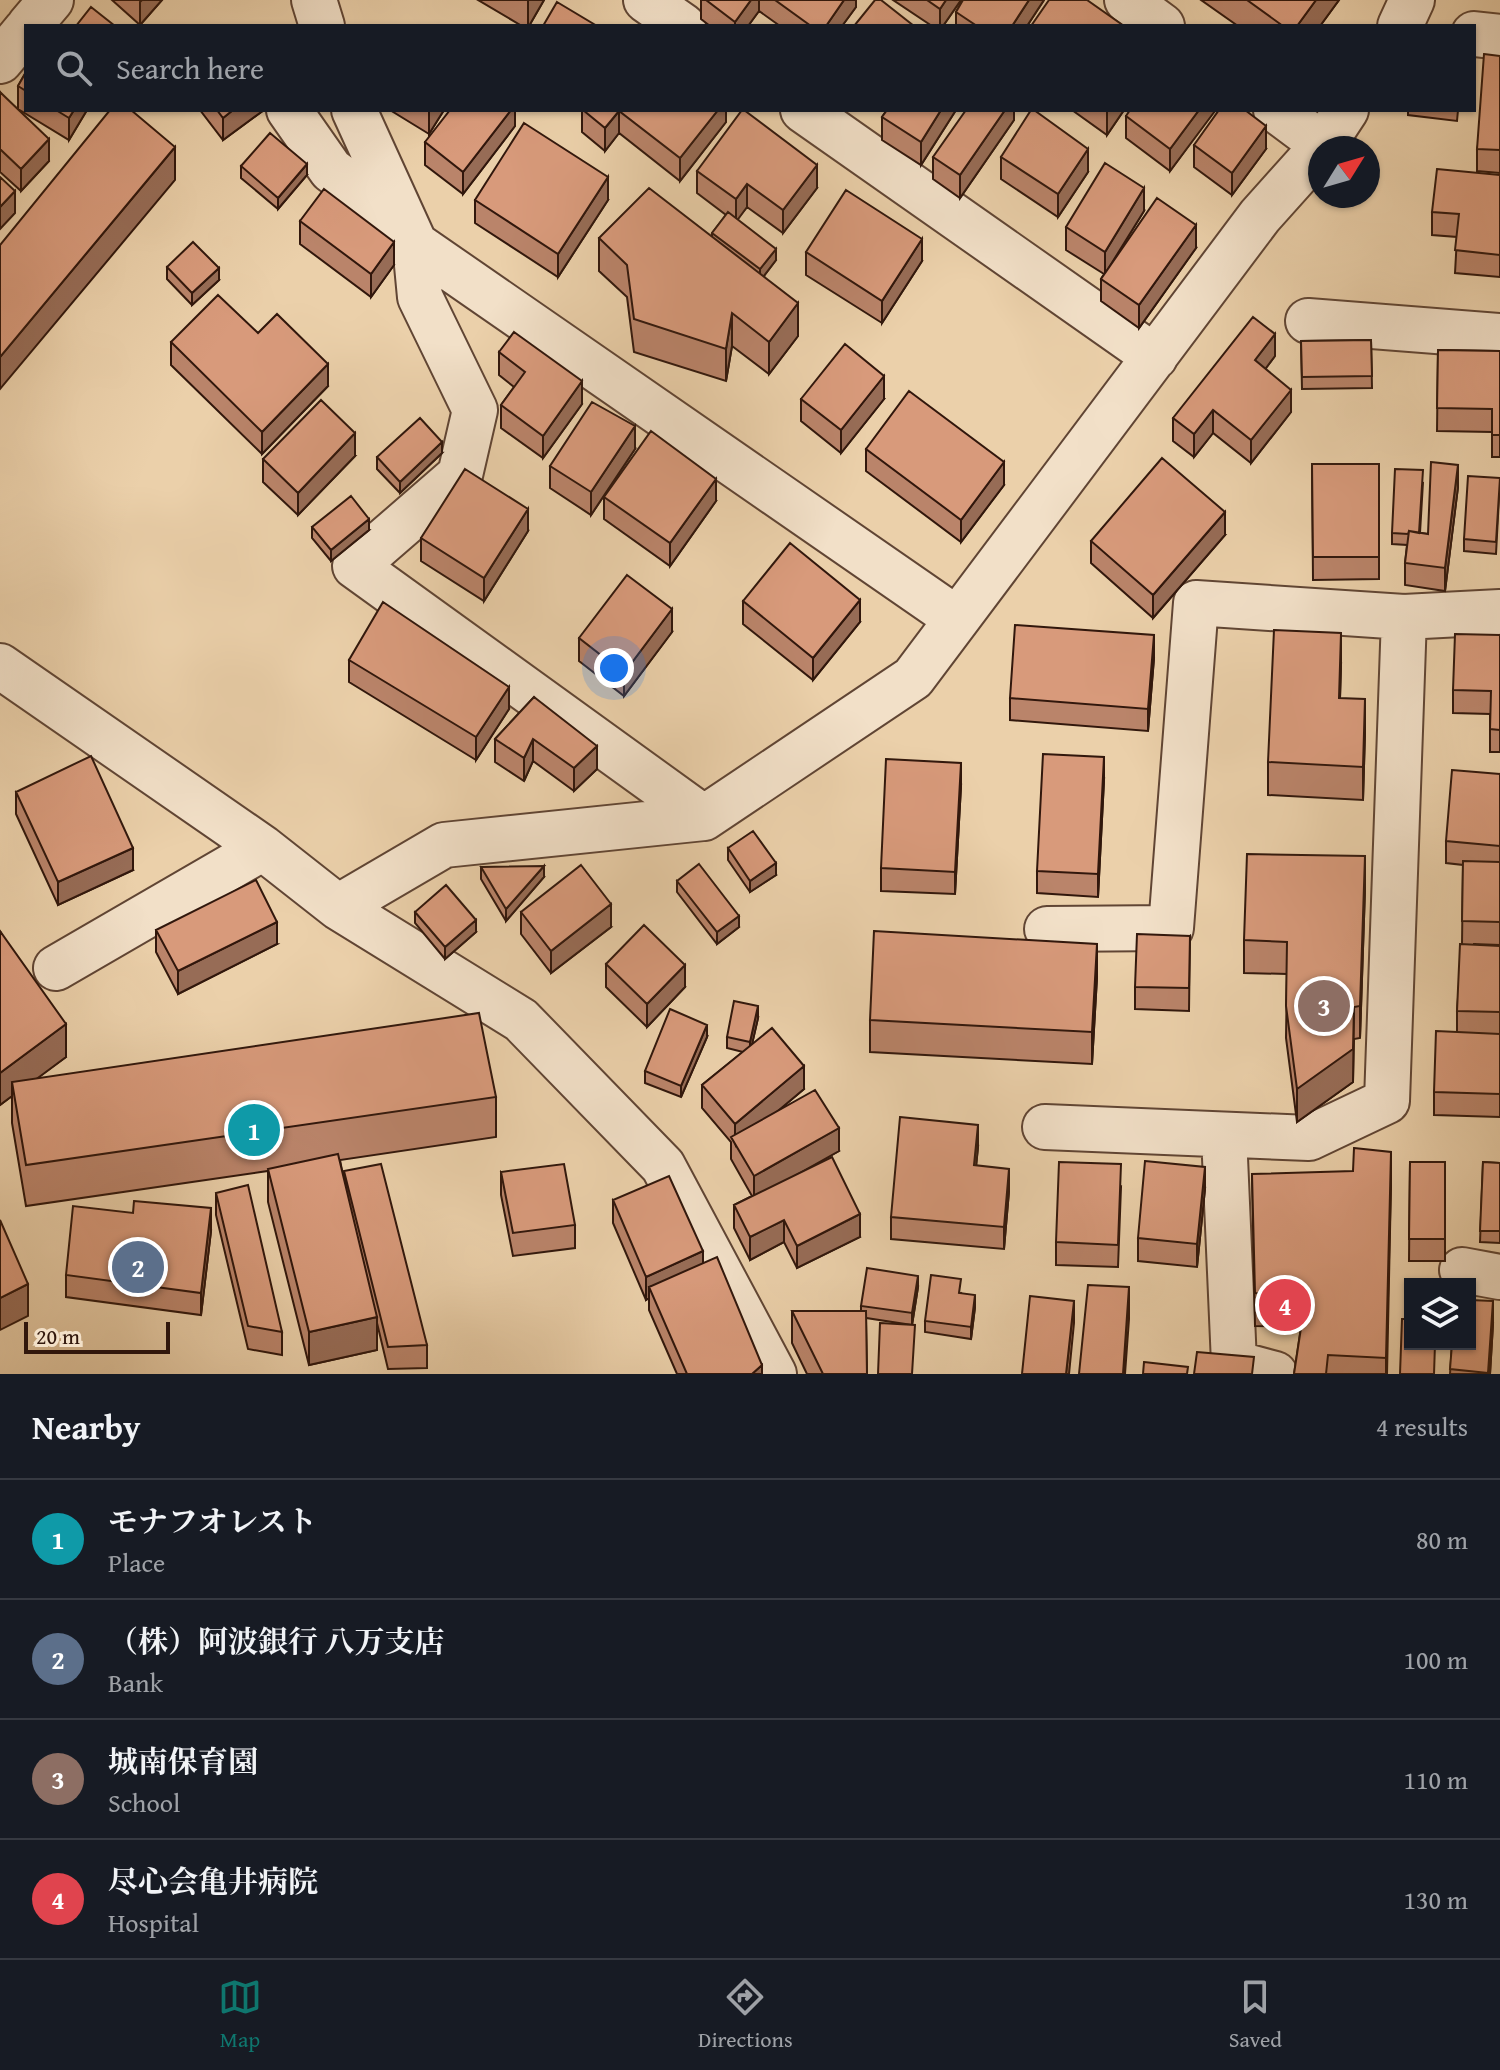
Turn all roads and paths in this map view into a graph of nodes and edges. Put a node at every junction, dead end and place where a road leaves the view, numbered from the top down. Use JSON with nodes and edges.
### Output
{"nodes":[{"id":1,"x":51,"y":0,"type":"edge"},
{"id":2,"x":314,"y":0,"type":"edge"},
{"id":3,"x":646,"y":0,"type":"edge"},
{"id":4,"x":1127,"y":0,"type":"edge"},
{"id":5,"x":1412,"y":0,"type":"edge"},
{"id":6,"x":31,"y":24,"type":"edge"},
{"id":7,"x":321,"y":24,"type":"edge"},
{"id":8,"x":680,"y":24,"type":"edge"},
{"id":9,"x":1159,"y":24,"type":"edge"},
{"id":10,"x":1401,"y":24,"type":"edge"},
{"id":11,"x":24,"y":33,"type":"edge"},
{"id":12,"x":1476,"y":34,"type":"edge"},
{"id":13,"x":1500,"y":37,"type":"edge"},
{"id":14,"x":0,"y":61,"type":"edge"},
{"id":15,"x":290,"y":112,"type":"edge"},
{"id":16,"x":355,"y":112,"type":"edge"},
{"id":17,"x":806,"y":112,"type":"edge"},
{"id":18,"x":1280,"y":112,"type":"edge"},
{"id":19,"x":1324,"y":136,"type":"edge"},
{"id":20,"x":1308,"y":161,"type":"edge"},
{"id":21,"x":411,"y":235,"type":"junction"},
{"id":22,"x":1308,"y":321,"type":"dead end"},
{"id":23,"x":1500,"y":336,"type":"edge"},
{"id":24,"x":1155,"y":357,"type":"junction"},
{"id":25,"x":1500,"y":612,"type":"edge"},
{"id":26,"x":1404,"y":617,"type":"junction"},
{"id":27,"x":957,"y":619,"type":"junction"},
{"id":28,"x":0,"y":666,"type":"edge"},
{"id":29,"x":704,"y":818,"type":"junction"},
{"id":30,"x":263,"y":848,"type":"junction"},
{"id":31,"x":338,"y":907,"type":"junction"},
{"id":32,"x":1047,"y":929,"type":"dead end"},
{"id":33,"x":56,"y":968,"type":"dead end"},
{"id":34,"x":1045,"y":1127,"type":"dead end"},
{"id":35,"x":1224,"y":1135,"type":"junction"},
{"id":36,"x":774,"y":1374,"type":"edge"},
{"id":37,"x":1275,"y":1374,"type":"edge"}],
"edges":[{"from":1,"to":6,"type":"street"},
{"from":2,"to":7,"type":"street"},
{"from":3,"to":8,"type":"street"},
{"from":4,"to":9,"type":"street"},
{"from":5,"to":10,"type":"street"},
{"from":11,"to":14,"type":"street"},
{"from":12,"to":13,"type":"street"},
{"from":15,"to":21,"type":"street"},
{"from":16,"to":21,"type":"street"},
{"from":17,"to":24,"type":"street"},
{"from":18,"to":19,"type":"street"},
{"from":20,"to":24,"type":"street"},
{"from":21,"to":27,"type":"street"},
{"from":21,"to":29,"type":"street"},
{"from":22,"to":23,"type":"street"},
{"from":24,"to":27,"type":"street"},
{"from":25,"to":26,"type":"street"},
{"from":26,"to":32,"type":"street"},
{"from":26,"to":35,"type":"street"},
{"from":27,"to":29,"type":"street"},
{"from":28,"to":30,"type":"street"},
{"from":29,"to":31,"type":"street"},
{"from":30,"to":31,"type":"street"},
{"from":30,"to":33,"type":"street"},
{"from":31,"to":36,"type":"street"},
{"from":34,"to":35,"type":"street"},
{"from":35,"to":37,"type":"street"}]}
